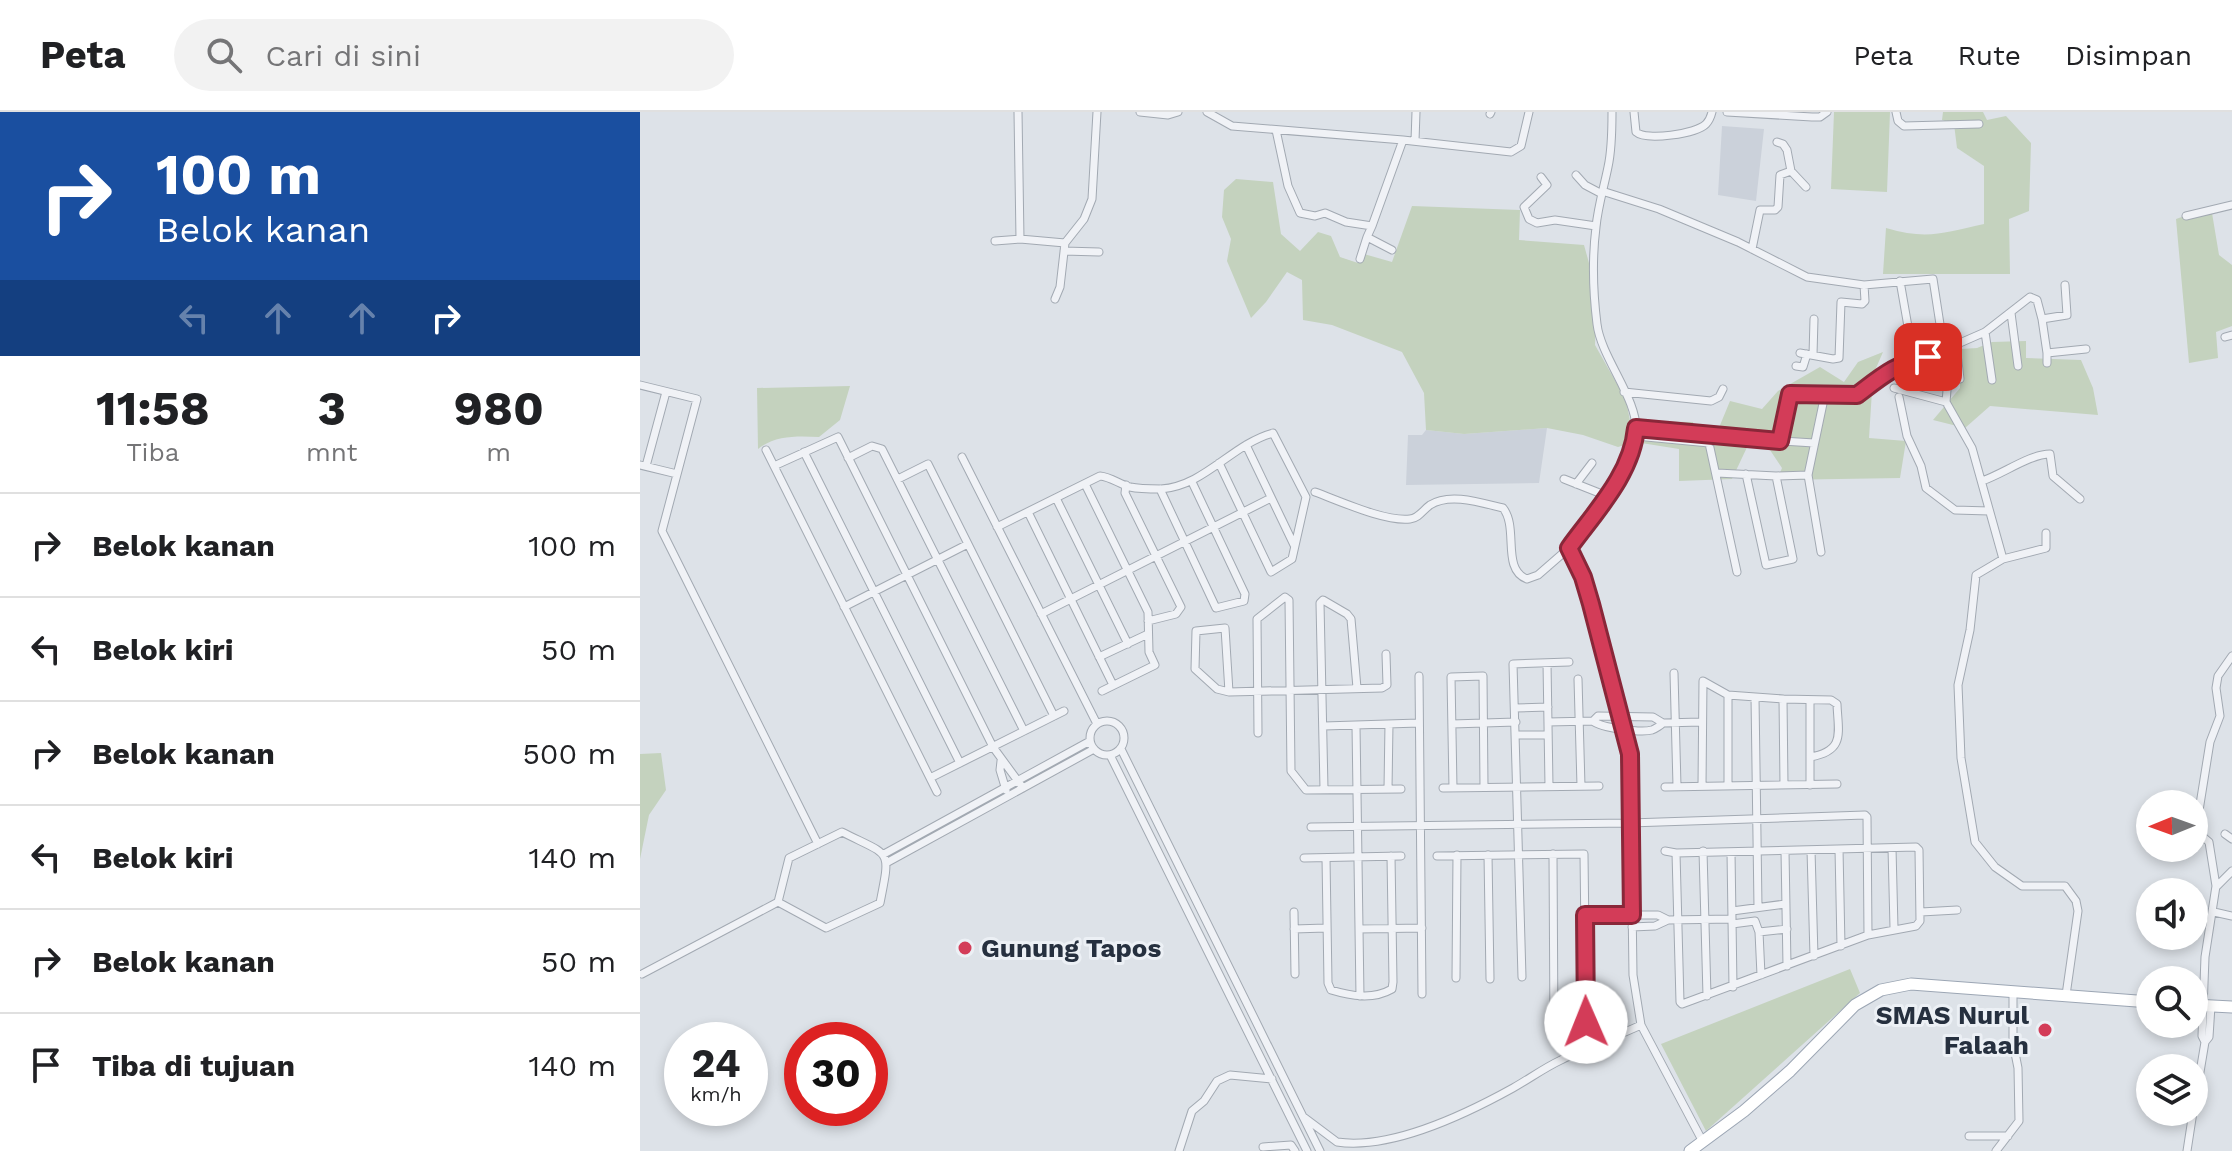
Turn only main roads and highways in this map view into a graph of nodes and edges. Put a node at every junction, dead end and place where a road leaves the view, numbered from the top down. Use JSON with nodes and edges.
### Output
{"nodes":[{"id":1,"x":2136,"y":1001,"type":"edge"},
{"id":2,"x":2208,"y":1006,"type":"edge"},
{"id":3,"x":2232,"y":1007,"type":"edge"},
{"id":4,"x":1690,"y":1151,"type":"edge"}],
"edges":[{"from":1,"to":4,"type":"main road"},
{"from":2,"to":3,"type":"main road"}]}
